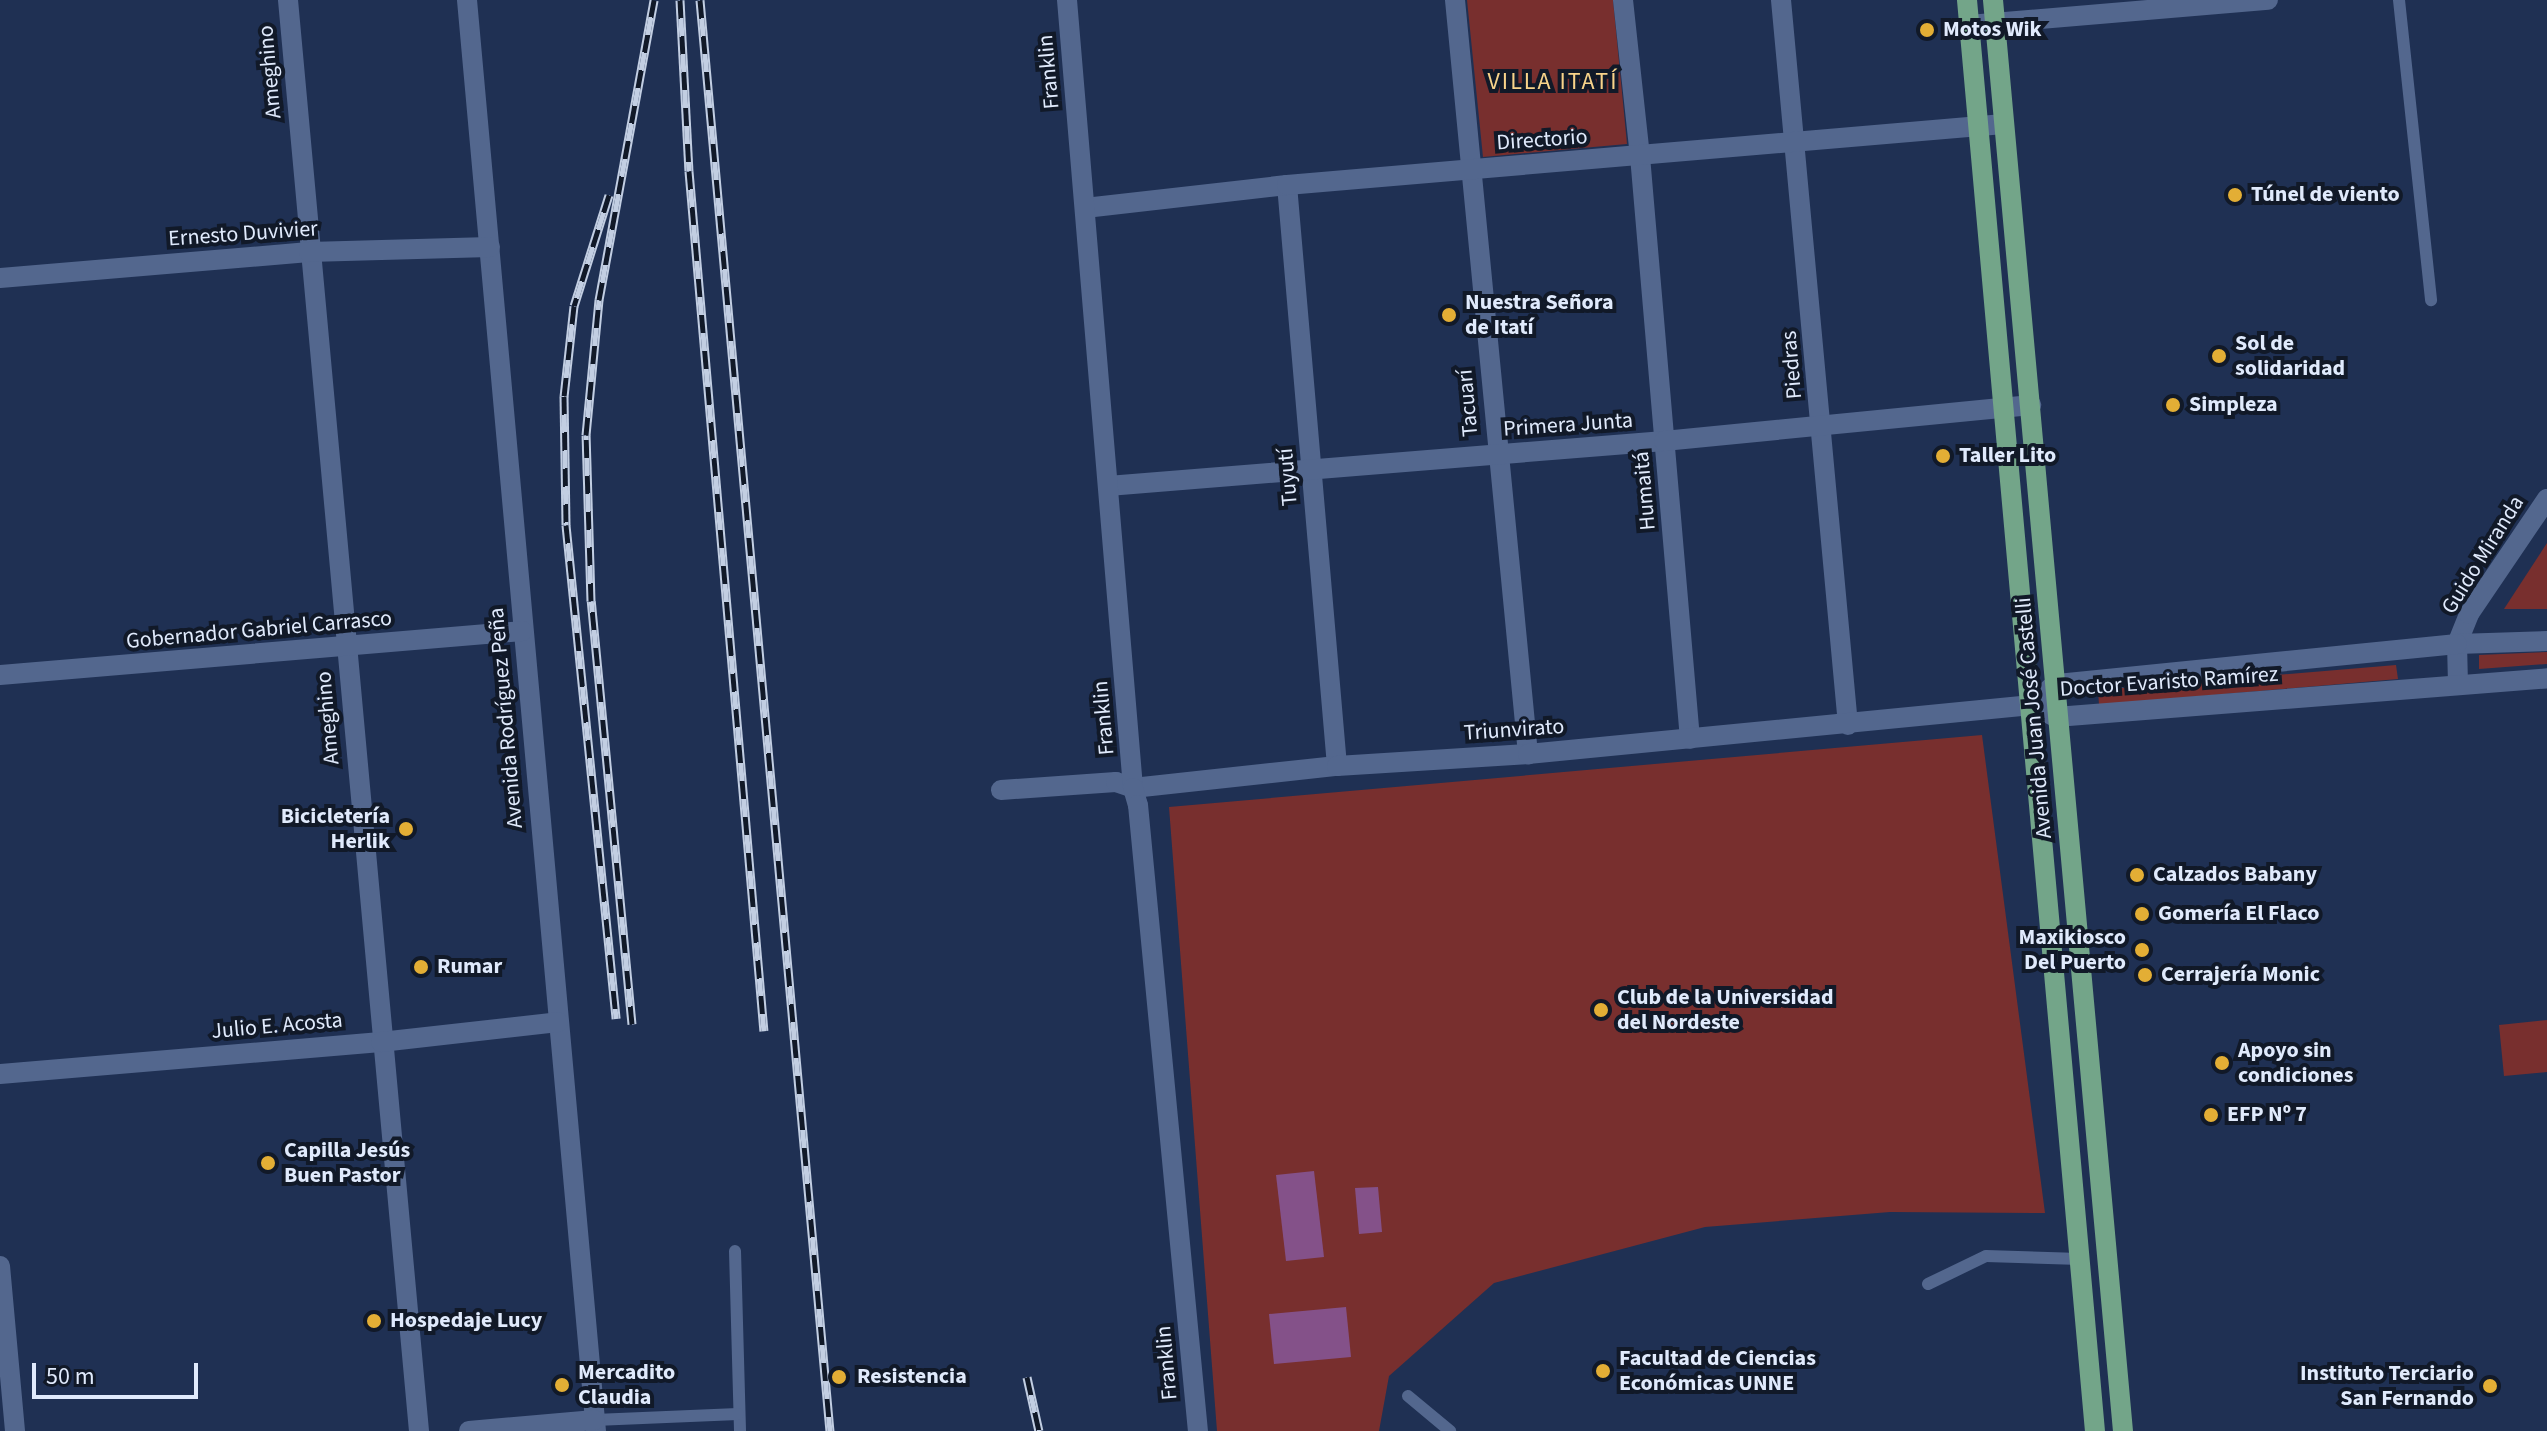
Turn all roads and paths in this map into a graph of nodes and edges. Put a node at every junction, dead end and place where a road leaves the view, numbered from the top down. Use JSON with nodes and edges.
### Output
{"nodes":[{"id":1,"x":288,"y":0,"type":"edge"},
{"id":2,"x":467,"y":0,"type":"edge"},
{"id":3,"x":1067,"y":0,"type":"edge"},
{"id":4,"x":1455,"y":0,"type":"edge"},
{"id":5,"x":1623,"y":0,"type":"edge"},
{"id":6,"x":1781,"y":0,"type":"edge"},
{"id":7,"x":1967,"y":0,"type":"edge"},
{"id":8,"x":1993,"y":0,"type":"edge"},
{"id":9,"x":2268,"y":0,"type":"edge"},
{"id":10,"x":2399,"y":0,"type":"edge"},
{"id":11,"x":1995,"y":24,"type":"junction"},
{"id":12,"x":1969,"y":25,"type":"junction"},
{"id":13,"x":1977,"y":124,"type":"junction"},
{"id":14,"x":2003,"y":124,"type":"junction"},
{"id":15,"x":1796,"y":141,"type":"junction"},
{"id":16,"x":1640,"y":156,"type":"junction"},
{"id":17,"x":1471,"y":169,"type":"junction"},
{"id":18,"x":1287,"y":185,"type":"junction"},
{"id":19,"x":1085,"y":208,"type":"junction"},
{"id":20,"x":490,"y":247,"type":"junction"},
{"id":21,"x":309,"y":252,"type":"junction"},
{"id":22,"x":0,"y":278,"type":"edge"},
{"id":23,"x":2431,"y":300,"type":"dead end"},
{"id":24,"x":2031,"y":405,"type":"junction"},
{"id":25,"x":2005,"y":407,"type":"junction"},
{"id":26,"x":1822,"y":424,"type":"junction"},
{"id":27,"x":1664,"y":441,"type":"junction"},
{"id":28,"x":1496,"y":454,"type":"junction"},
{"id":29,"x":1311,"y":470,"type":"junction"},
{"id":30,"x":1108,"y":486,"type":"junction"},
{"id":31,"x":2547,"y":499,"type":"edge"},
{"id":32,"x":522,"y":631,"type":"junction"},
{"id":33,"x":2547,"y":641,"type":"edge"},
{"id":34,"x":2457,"y":644,"type":"junction"},
{"id":35,"x":346,"y":648,"type":"junction"},
{"id":36,"x":0,"y":675,"type":"edge"},
{"id":37,"x":2547,"y":678,"type":"edge"},
{"id":38,"x":2055,"y":684,"type":"junction"},
{"id":39,"x":2458,"y":684,"type":"junction"},
{"id":40,"x":2032,"y":705,"type":"junction"},
{"id":41,"x":2056,"y":717,"type":"junction"},
{"id":42,"x":1848,"y":725,"type":"junction"},
{"id":43,"x":1690,"y":739,"type":"junction"},
{"id":44,"x":1528,"y":754,"type":"junction"},
{"id":45,"x":1337,"y":766,"type":"junction"},
{"id":46,"x":1133,"y":788,"type":"junction"},
{"id":47,"x":1001,"y":790,"type":"dead end"},
{"id":48,"x":558,"y":1022,"type":"junction"},
{"id":49,"x":381,"y":1042,"type":"junction"},
{"id":50,"x":0,"y":1074,"type":"edge"},
{"id":51,"x":735,"y":1251,"type":"dead end"},
{"id":52,"x":2080,"y":1259,"type":"junction"},
{"id":53,"x":0,"y":1266,"type":"edge"},
{"id":54,"x":1928,"y":1284,"type":"dead end"},
{"id":55,"x":1408,"y":1396,"type":"dead end"},
{"id":56,"x":738,"y":1414,"type":"junction"},
{"id":57,"x":595,"y":1426,"type":"edge"},
{"id":58,"x":15,"y":1431,"type":"edge"},
{"id":59,"x":419,"y":1431,"type":"edge"},
{"id":60,"x":469,"y":1431,"type":"edge"},
{"id":61,"x":740,"y":1431,"type":"edge"},
{"id":62,"x":1198,"y":1431,"type":"edge"},
{"id":63,"x":1450,"y":1431,"type":"edge"},
{"id":64,"x":2095,"y":1431,"type":"edge"},
{"id":65,"x":2123,"y":1431,"type":"edge"}],
"edges":[{"from":1,"to":21,"type":"street","name":"Ameghino"},
{"from":2,"to":20,"type":"street","name":"Avenida Rodríguez Peña"},
{"from":3,"to":19,"type":"street","name":"Franklin"},
{"from":4,"to":17,"type":"street","name":"Tacuarí"},
{"from":5,"to":16,"type":"street","name":"Humaitá"},
{"from":6,"to":15,"type":"street","name":"Piedras"},
{"from":7,"to":12,"type":"main road","name":"Avenida Juan José Castelli"},
{"from":8,"to":11,"type":"main road","name":"Avenida Juan José Castelli"},
{"from":9,"to":11,"type":"street"},
{"from":10,"to":23,"type":"lane"},
{"from":11,"to":12,"type":"street"},
{"from":11,"to":14,"type":"main road","name":"Avenida Juan José Castelli"},
{"from":12,"to":13,"type":"main road","name":"Avenida Juan José Castelli"},
{"from":13,"to":14,"type":"street","name":"Directorio"},
{"from":13,"to":15,"type":"street","name":"Directorio"},
{"from":13,"to":25,"type":"main road","name":"Avenida Juan José Castelli"},
{"from":14,"to":24,"type":"main road","name":"Avenida Juan José Castelli"},
{"from":15,"to":16,"type":"street","name":"Directorio"},
{"from":15,"to":26,"type":"street","name":"Piedras"},
{"from":16,"to":17,"type":"street","name":"Directorio"},
{"from":16,"to":27,"type":"street","name":"Humaitá"},
{"from":17,"to":18,"type":"street","name":"Directorio"},
{"from":17,"to":28,"type":"street","name":"Tacuarí"},
{"from":18,"to":19,"type":"street","name":"Directorio"},
{"from":18,"to":29,"type":"street","name":"Tuyutí"},
{"from":19,"to":30,"type":"street","name":"Franklin"},
{"from":20,"to":21,"type":"street","name":"Ernesto Duvivier"},
{"from":20,"to":32,"type":"street","name":"Avenida Rodríguez Peña"},
{"from":21,"to":22,"type":"street","name":"Ernesto Duvivier"},
{"from":21,"to":35,"type":"street","name":"Ameghino"},
{"from":24,"to":25,"type":"street","name":"Primera Junta"},
{"from":24,"to":38,"type":"main road","name":"Avenida Juan José Castelli"},
{"from":25,"to":26,"type":"street","name":"Primera Junta"},
{"from":25,"to":40,"type":"main road","name":"Avenida Juan José Castelli"},
{"from":26,"to":27,"type":"street","name":"Primera Junta"},
{"from":26,"to":42,"type":"street","name":"Piedras"},
{"from":27,"to":28,"type":"street","name":"Primera Junta"},
{"from":27,"to":43,"type":"street","name":"Humaitá"},
{"from":28,"to":29,"type":"street","name":"Primera Junta"},
{"from":28,"to":44,"type":"street","name":"Tacuarí"},
{"from":29,"to":30,"type":"street","name":"Primera Junta"},
{"from":29,"to":45,"type":"street","name":"Tuyutí"},
{"from":30,"to":46,"type":"street","name":"Franklin"},
{"from":31,"to":34,"type":"street","name":"Guido Miranda"},
{"from":32,"to":35,"type":"street","name":"Gobernador Gabriel Carrasco"},
{"from":32,"to":48,"type":"street","name":"Avenida Rodríguez Peña"},
{"from":33,"to":34,"type":"street","name":"Doctor Evaristo Ramírez"},
{"from":34,"to":38,"type":"street","name":"Doctor Evaristo Ramírez"},
{"from":34,"to":39,"type":"street","name":"Guido Miranda"},
{"from":35,"to":36,"type":"street","name":"Gobernador Gabriel Carrasco"},
{"from":35,"to":49,"type":"street","name":"Ameghino"},
{"from":37,"to":39,"type":"street","name":"Doctor Evaristo Ramírez"},
{"from":38,"to":40,"type":"street","name":"Doctor Evaristo Ramírez"},
{"from":38,"to":41,"type":"main road","name":"Avenida Juan José Castelli"},
{"from":39,"to":41,"type":"street","name":"Doctor Evaristo Ramírez"},
{"from":40,"to":41,"type":"street","name":"Doctor Evaristo Ramírez"},
{"from":40,"to":42,"type":"street","name":"Triunvirato"},
{"from":40,"to":52,"type":"main road","name":"Avenida Juan José Castelli"},
{"from":41,"to":65,"type":"main road","name":"Avenida Juan José Castelli"},
{"from":42,"to":43,"type":"street","name":"Triunvirato"},
{"from":43,"to":44,"type":"street","name":"Triunvirato"},
{"from":44,"to":45,"type":"street","name":"Triunvirato"},
{"from":45,"to":46,"type":"street","name":"Triunvirato"},
{"from":46,"to":47,"type":"street","name":"Triunvirato"},
{"from":46,"to":62,"type":"street","name":"Franklin"},
{"from":48,"to":49,"type":"street","name":"Julio E. Acosta"},
{"from":48,"to":57,"type":"street","name":"Avenida Rodríguez Peña"},
{"from":49,"to":50,"type":"street","name":"Julio E. Acosta"},
{"from":49,"to":59,"type":"street","name":"Ameghino"},
{"from":51,"to":56,"type":"lane"},
{"from":52,"to":54,"type":"lane"},
{"from":52,"to":64,"type":"main road","name":"Avenida Juan José Castelli"},
{"from":53,"to":58,"type":"street"},
{"from":55,"to":63,"type":"lane"},
{"from":56,"to":57,"type":"lane"},
{"from":56,"to":61,"type":"lane"},
{"from":57,"to":60,"type":"street"}]}
